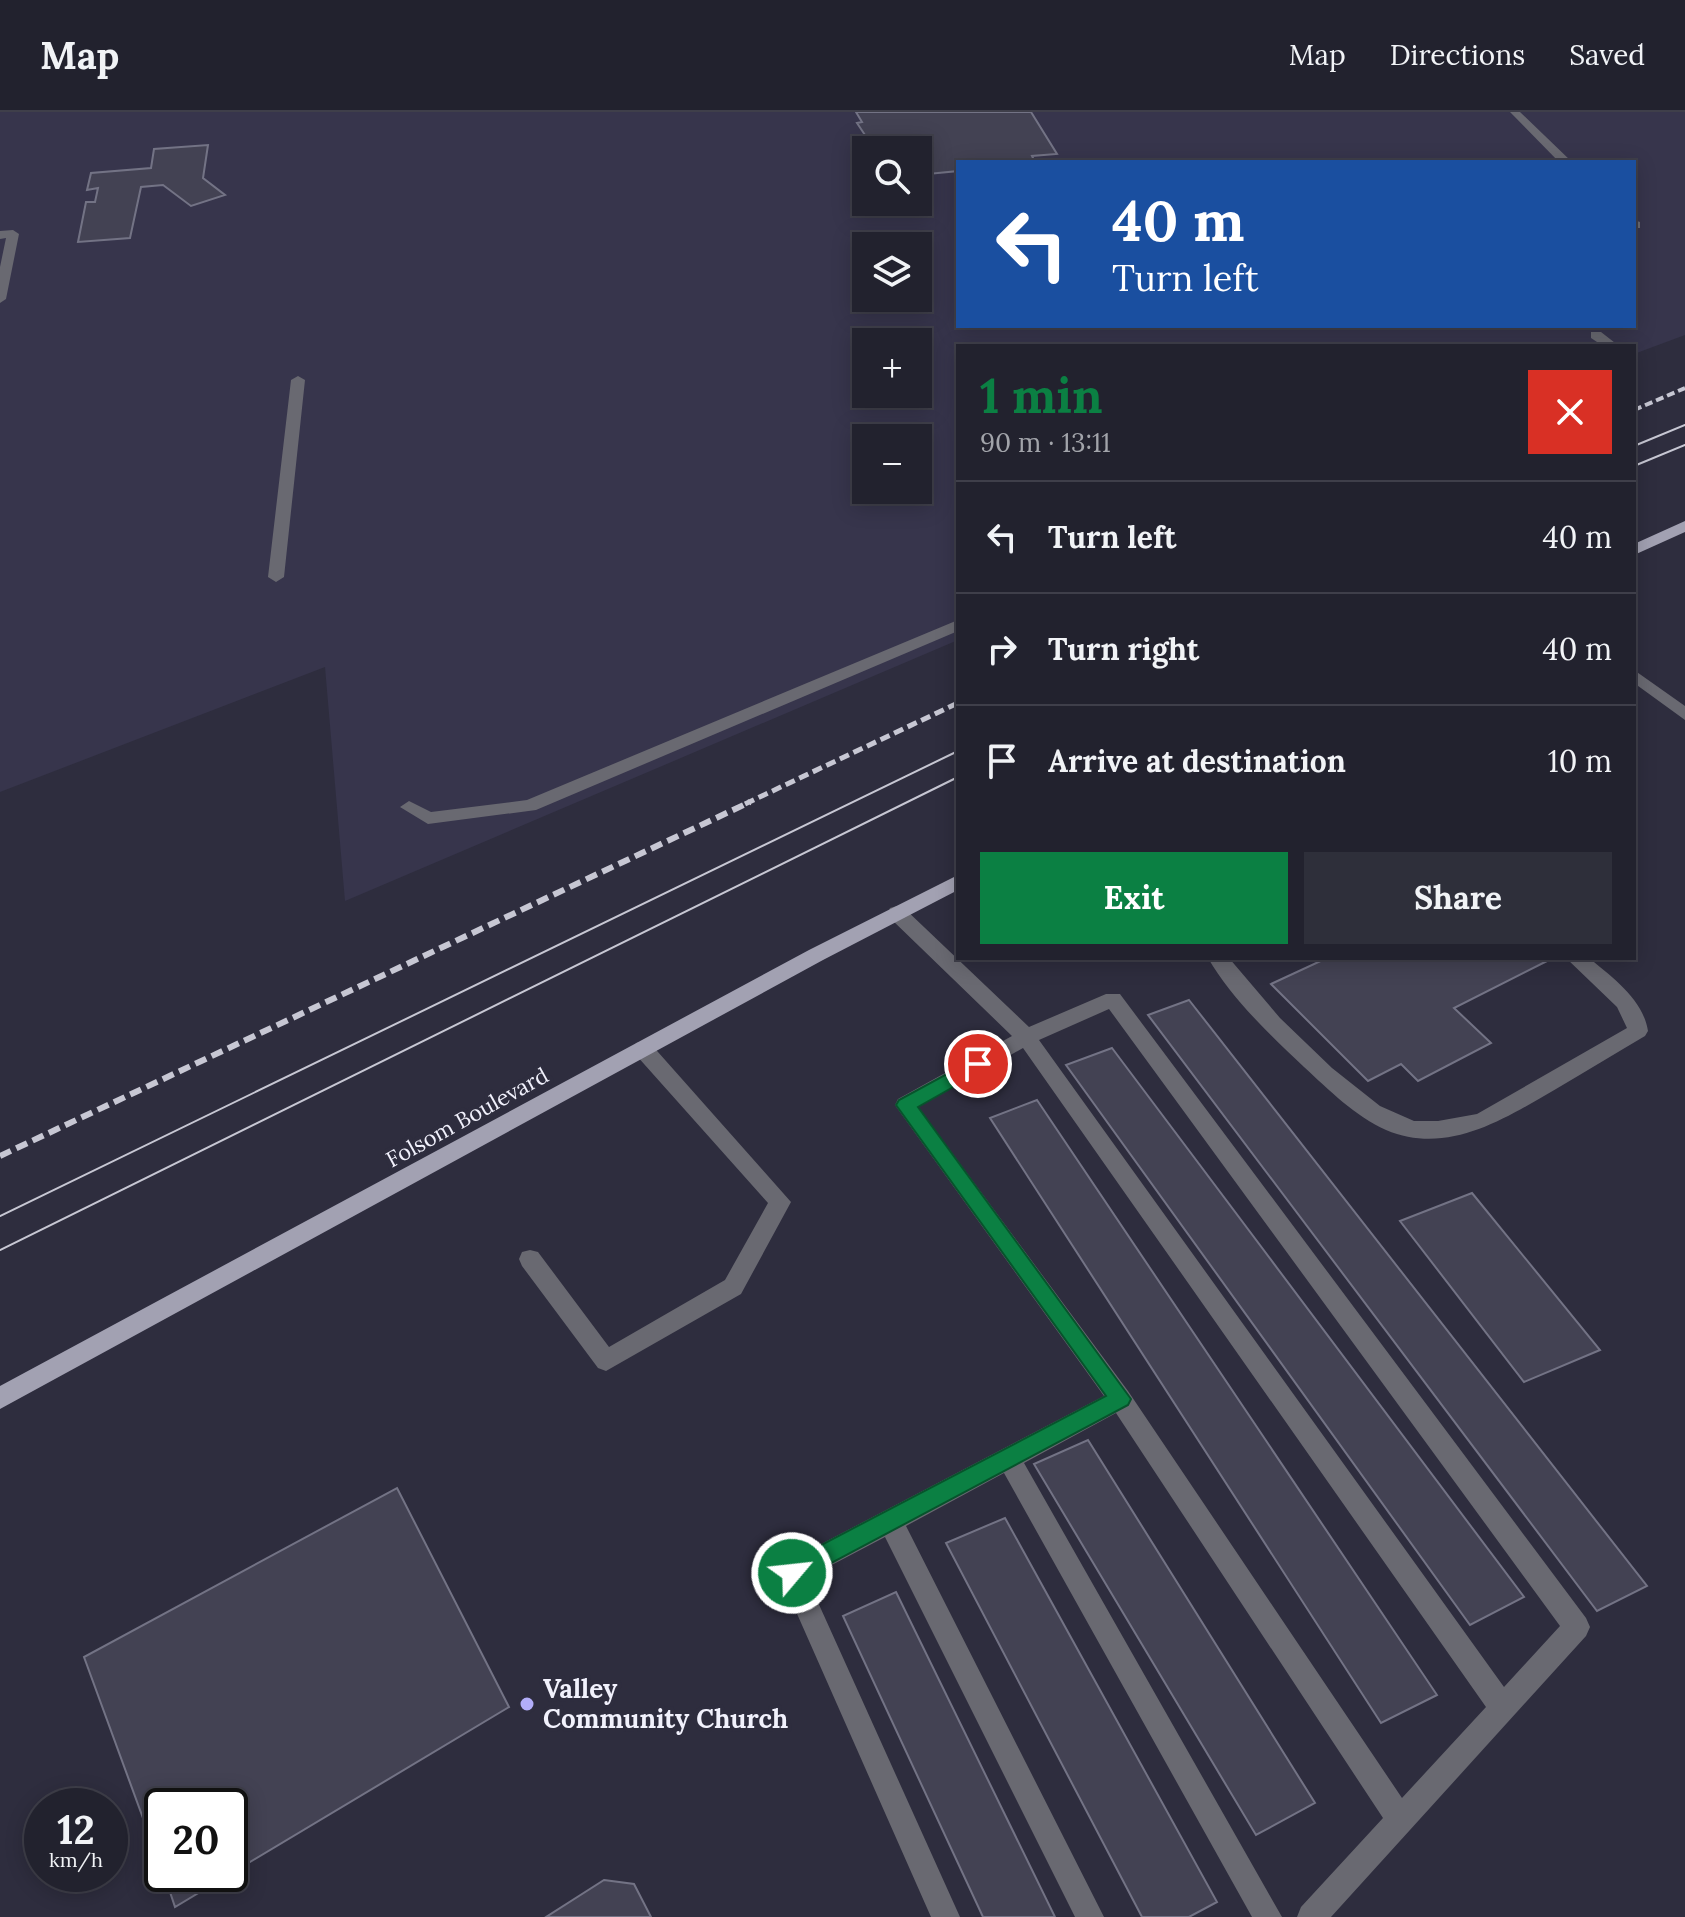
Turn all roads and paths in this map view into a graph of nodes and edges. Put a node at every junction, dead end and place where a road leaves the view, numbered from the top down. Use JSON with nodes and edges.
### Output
{"nodes":[{"id":1,"x":1515,"y":113,"type":"edge"},
{"id":2,"x":1564,"y":160,"type":"edge"},
{"id":3,"x":0,"y":235,"type":"edge"},
{"id":4,"x":0,"y":299,"type":"edge"},
{"id":5,"x":1596,"y":335,"type":"dead end"},
{"id":6,"x":1609,"y":344,"type":"edge"},
{"id":7,"x":298,"y":380,"type":"dead end"},
{"id":8,"x":1682,"y":531,"type":"edge"},
{"id":9,"x":1636,"y":549,"type":"edge"},
{"id":10,"x":276,"y":577,"type":"dead end"},
{"id":11,"x":956,"y":626,"type":"edge"},
{"id":12,"x":1636,"y":677,"type":"edge"},
{"id":13,"x":1685,"y":715,"type":"edge"},
{"id":14,"x":409,"y":807,"type":"dead end"},
{"id":15,"x":956,"y":883,"type":"edge"},
{"id":16,"x":897,"y":913,"type":"junction"},
{"id":17,"x":1219,"y":960,"type":"edge"},
{"id":18,"x":1578,"y":960,"type":"edge"},
{"id":19,"x":1026,"y":1037,"type":"junction"},
{"id":20,"x":643,"y":1049,"type":"junction"},
{"id":21,"x":530,"y":1259,"type":"dead end"},
{"id":22,"x":0,"y":1398,"type":"edge"},
{"id":23,"x":1120,"y":1399,"type":"junction"},
{"id":24,"x":1008,"y":1458,"type":"junction"},
{"id":25,"x":890,"y":1521,"type":"junction"},
{"id":26,"x":1503,"y":1708,"type":"junction"},
{"id":27,"x":1401,"y":1820,"type":"junction"},
{"id":28,"x":946,"y":1917,"type":"edge"},
{"id":29,"x":1090,"y":1917,"type":"edge"},
{"id":30,"x":1268,"y":1917,"type":"edge"},
{"id":31,"x":1311,"y":1917,"type":"edge"}],
"edges":[{"from":1,"to":2,"type":"lane"},
{"from":3,"to":4,"type":"lane"},
{"from":5,"to":6,"type":"lane"},
{"from":7,"to":10,"type":"lane"},
{"from":8,"to":9,"type":"main road"},
{"from":11,"to":14,"type":"lane"},
{"from":12,"to":13,"type":"lane"},
{"from":15,"to":16,"type":"main road","name":"Folsom Boulevard"},
{"from":16,"to":19,"type":"lane"},
{"from":16,"to":20,"type":"main road","name":"Folsom Boulevard"},
{"from":17,"to":18,"type":"lane"},
{"from":19,"to":23,"type":"lane"},
{"from":19,"to":26,"type":"lane"},
{"from":19,"to":26,"type":"lane"},
{"from":20,"to":21,"type":"lane"},
{"from":20,"to":22,"type":"main road","name":"Folsom Boulevard"},
{"from":23,"to":24,"type":"lane"},
{"from":23,"to":27,"type":"lane"},
{"from":24,"to":25,"type":"lane"},
{"from":24,"to":30,"type":"lane"},
{"from":25,"to":28,"type":"lane"},
{"from":25,"to":29,"type":"lane"},
{"from":26,"to":27,"type":"lane"},
{"from":27,"to":31,"type":"lane"}]}
